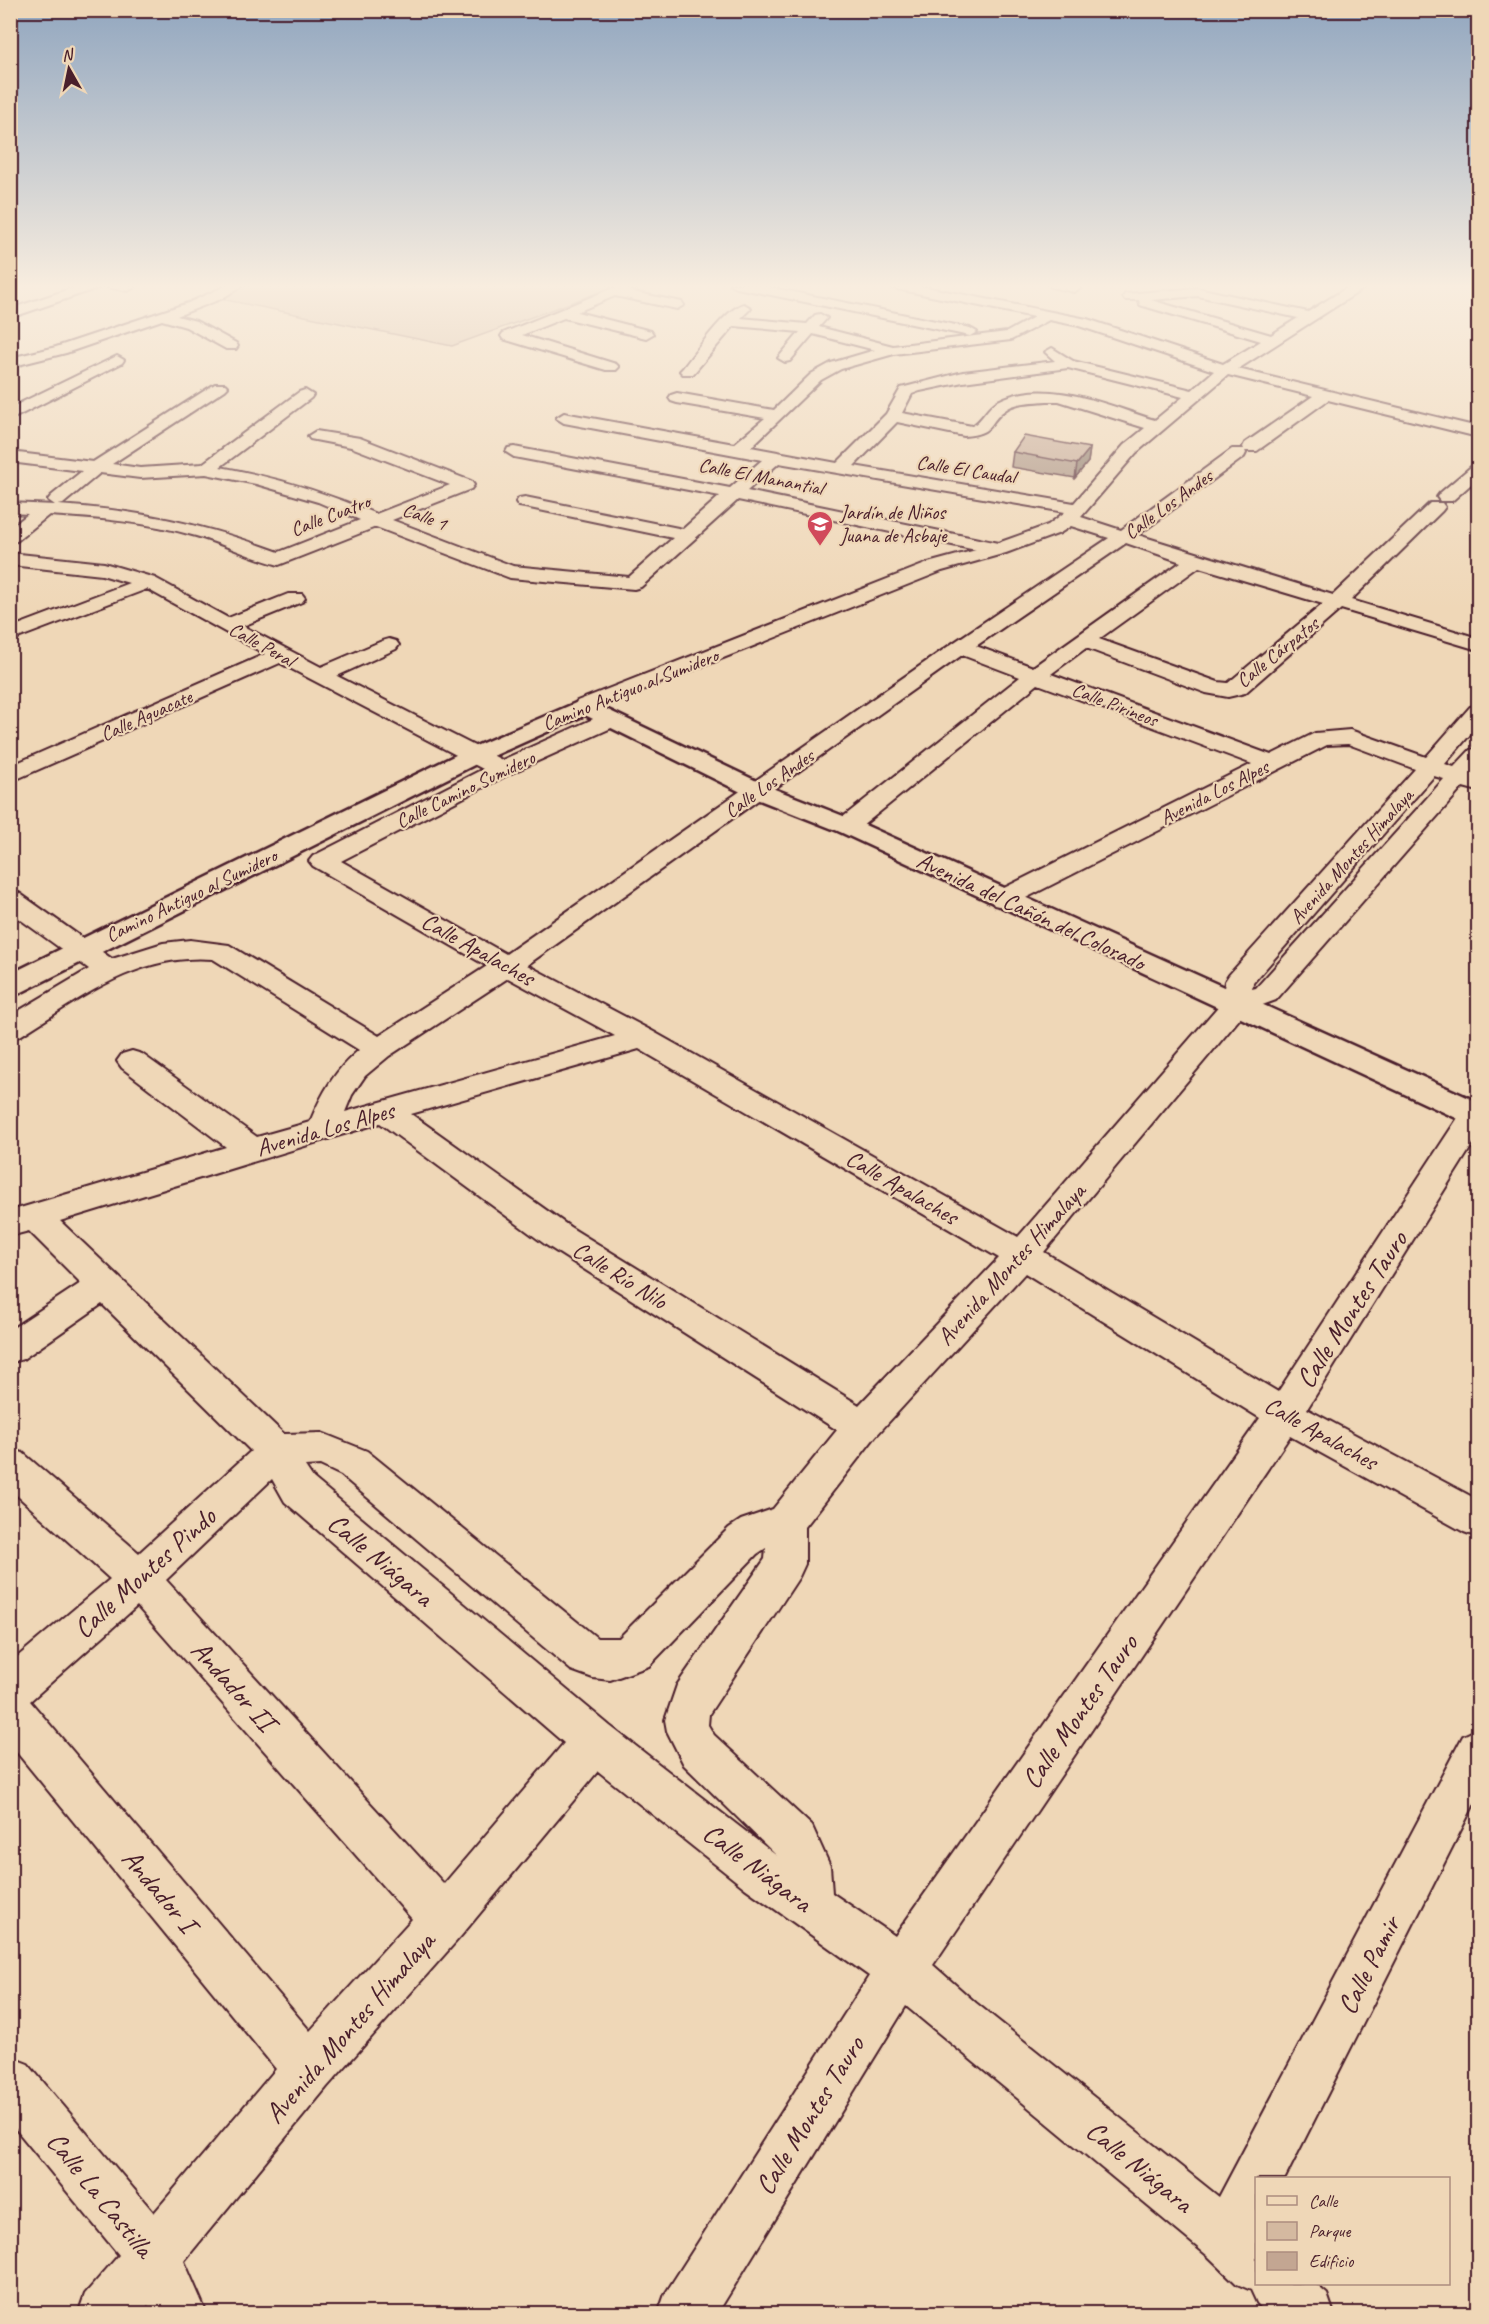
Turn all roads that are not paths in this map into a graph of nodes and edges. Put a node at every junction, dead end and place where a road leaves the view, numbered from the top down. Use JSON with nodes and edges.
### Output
{"nodes":[{"id":1,"x":54,"y":392,"type":"edge"},
{"id":2,"x":212,"y":392,"type":"edge"},
{"id":3,"x":801,"y":392,"type":"edge"},
{"id":4,"x":905,"y":392,"type":"edge"},
{"id":5,"x":1184,"y":392,"type":"edge"},
{"id":6,"x":1197,"y":392,"type":"edge"},
{"id":7,"x":1315,"y":392,"type":"edge"},
{"id":8,"x":305,"y":395,"type":"dead end"},
{"id":9,"x":1194,"y":395,"type":"junction"},
{"id":10,"x":1325,"y":395,"type":"junction"},
{"id":11,"x":677,"y":398,"type":"dead end"},
{"id":12,"x":10,"y":415,"type":"edge"},
{"id":13,"x":778,"y":415,"type":"junction"},
{"id":14,"x":893,"y":416,"type":"junction"},
{"id":15,"x":564,"y":418,"type":"dead end"},
{"id":16,"x":1156,"y":426,"type":"junction"},
{"id":17,"x":1479,"y":432,"type":"edge"},
{"id":18,"x":316,"y":436,"type":"dead end"},
{"id":19,"x":738,"y":450,"type":"junction"},
{"id":20,"x":514,"y":452,"type":"dead end"},
{"id":21,"x":10,"y":457,"type":"edge"},
{"id":22,"x":775,"y":457,"type":"junction"},
{"id":23,"x":98,"y":466,"type":"junction"},
{"id":24,"x":206,"y":469,"type":"junction"},
{"id":25,"x":841,"y":469,"type":"junction"},
{"id":26,"x":1479,"y":470,"type":"edge"},
{"id":27,"x":736,"y":494,"type":"junction"},
{"id":28,"x":525,"y":502,"type":"dead end"},
{"id":29,"x":51,"y":505,"type":"junction"},
{"id":30,"x":10,"y":508,"type":"edge"},
{"id":31,"x":1074,"y":514,"type":"junction"},
{"id":32,"x":377,"y":521,"type":"junction"},
{"id":33,"x":688,"y":536,"type":"junction"},
{"id":34,"x":10,"y":537,"type":"edge"},
{"id":35,"x":1123,"y":537,"type":"junction"},
{"id":36,"x":999,"y":549,"type":"junction"},
{"id":37,"x":10,"y":559,"type":"edge"},
{"id":38,"x":1196,"y":561,"type":"junction"},
{"id":39,"x":41,"y":562,"type":"junction"},
{"id":40,"x":10,"y":571,"type":"edge"},
{"id":41,"x":148,"y":582,"type":"junction"},
{"id":42,"x":295,"y":598,"type":"dead end"},
{"id":43,"x":1336,"y":603,"type":"junction"},
{"id":44,"x":228,"y":625,"type":"junction"},
{"id":45,"x":10,"y":635,"type":"edge"},
{"id":46,"x":1083,"y":640,"type":"junction"},
{"id":47,"x":1479,"y":644,"type":"edge"},
{"id":48,"x":389,"y":645,"type":"dead end"},
{"id":49,"x":960,"y":647,"type":"junction"},
{"id":50,"x":281,"y":655,"type":"junction"},
{"id":51,"x":1036,"y":674,"type":"junction"},
{"id":52,"x":321,"y":675,"type":"junction"},
{"id":53,"x":585,"y":706,"type":"junction"},
{"id":54,"x":1479,"y":712,"type":"edge"},
{"id":55,"x":610,"y":720,"type":"junction"},
{"id":56,"x":1479,"y":755,"type":"edge"},
{"id":57,"x":473,"y":756,"type":"junction"},
{"id":58,"x":1270,"y":763,"type":"junction"},
{"id":59,"x":1431,"y":767,"type":"junction"},
{"id":60,"x":501,"y":769,"type":"junction"},
{"id":61,"x":10,"y":775,"type":"edge"},
{"id":62,"x":1469,"y":781,"type":"edge"},
{"id":63,"x":758,"y":791,"type":"junction"},
{"id":64,"x":847,"y":826,"type":"junction"},
{"id":65,"x":322,"y":861,"type":"joint"},
{"id":66,"x":10,"y":899,"type":"edge"},
{"id":67,"x":1003,"y":899,"type":"junction"},
{"id":68,"x":80,"y":950,"type":"junction"},
{"id":69,"x":507,"y":966,"type":"junction"},
{"id":70,"x":108,"y":970,"type":"junction"},
{"id":71,"x":10,"y":986,"type":"edge"},
{"id":72,"x":1236,"y":1004,"type":"junction"},
{"id":73,"x":10,"y":1029,"type":"edge"},
{"id":74,"x":642,"y":1038,"type":"junction"},
{"id":75,"x":379,"y":1050,"type":"junction"},
{"id":76,"x":132,"y":1061,"type":"dead end"},
{"id":77,"x":386,"y":1111,"type":"junction"},
{"id":78,"x":1478,"y":1114,"type":"edge"},
{"id":79,"x":322,"y":1129,"type":"junction"},
{"id":80,"x":252,"y":1150,"type":"junction"},
{"id":81,"x":23,"y":1221,"type":"edge"},
{"id":82,"x":1022,"y":1256,"type":"junction"},
{"id":83,"x":105,"y":1284,"type":"junction"},
{"id":84,"x":10,"y":1349,"type":"edge"},
{"id":85,"x":1284,"y":1414,"type":"junction"},
{"id":86,"x":862,"y":1426,"type":"junction"},
{"id":87,"x":276,"y":1451,"type":"junction"},
{"id":88,"x":10,"y":1465,"type":"edge"},
{"id":89,"x":1479,"y":1520,"type":"edge"},
{"id":90,"x":786,"y":1522,"type":"junction"},
{"id":91,"x":139,"y":1579,"type":"junction"},
{"id":92,"x":10,"y":1691,"type":"edge"},
{"id":93,"x":10,"y":1710,"type":"edge"},
{"id":94,"x":595,"y":1741,"type":"junction"},
{"id":95,"x":1479,"y":1751,"type":"edge"},
{"id":96,"x":810,"y":1906,"type":"junction"},
{"id":97,"x":444,"y":1919,"type":"junction"},
{"id":98,"x":901,"y":1969,"type":"junction"},
{"id":99,"x":309,"y":2069,"type":"junction"},
{"id":100,"x":10,"y":2082,"type":"edge"},
{"id":101,"x":1258,"y":2177,"type":"edge"},
{"id":102,"x":1255,"y":2189,"type":"edge"},
{"id":103,"x":1242,"y":2251,"type":"edge"},
{"id":104,"x":154,"y":2255,"type":"junction"},
{"id":105,"x":1278,"y":2285,"type":"edge"},
{"id":106,"x":105,"y":2313,"type":"edge"},
{"id":107,"x":180,"y":2313,"type":"edge"},
{"id":108,"x":685,"y":2313,"type":"edge"},
{"id":109,"x":1307,"y":2313,"type":"edge"}],
"edges":[{"from":1,"to":12,"type":"street"},
{"from":2,"to":23,"type":"street"},
{"from":3,"to":13,"type":"street"},
{"from":4,"to":14,"type":"street"},
{"from":5,"to":9,"type":"street"},
{"from":6,"to":9,"type":"street","name":"Camino Antiguo al Sumidero"},
{"from":7,"to":10,"type":"street"},
{"from":8,"to":24,"type":"street"},
{"from":9,"to":16,"type":"street","name":"Camino Antiguo al Sumidero"},
{"from":10,"to":17,"type":"street"},
{"from":10,"to":35,"type":"street","name":"Calle Los Andes"},
{"from":11,"to":13,"type":"street"},
{"from":13,"to":19,"type":"street"},
{"from":14,"to":16,"type":"street"},
{"from":14,"to":25,"type":"street"},
{"from":15,"to":19,"type":"street","name":"Calle El Caudal"},
{"from":16,"to":31,"type":"street","name":"Camino Antiguo al Sumidero"},
{"from":18,"to":32,"type":"street","name":"Calle Cuatro"},
{"from":19,"to":22,"type":"street","name":"Calle El Caudal"},
{"from":20,"to":27,"type":"street","name":"Calle El Manantial"},
{"from":21,"to":23,"type":"street","name":"Calle 1"},
{"from":22,"to":25,"type":"street","name":"Calle El Caudal"},
{"from":22,"to":27,"type":"street"},
{"from":23,"to":24,"type":"street","name":"Calle 1"},
{"from":23,"to":29,"type":"street"},
{"from":24,"to":32,"type":"street","name":"Calle 1"},
{"from":25,"to":31,"type":"street","name":"Calle El Caudal"},
{"from":26,"to":43,"type":"street","name":"Calle Cárpatos"},
{"from":27,"to":33,"type":"street"},
{"from":27,"to":36,"type":"street","name":"Calle El Manantial"},
{"from":28,"to":33,"type":"street"},
{"from":29,"to":30,"type":"street"},
{"from":29,"to":32,"type":"street","name":"Calle Cuatro"},
{"from":29,"to":34,"type":"street"},
{"from":31,"to":35,"type":"street","name":"Calle El Caudal"},
{"from":31,"to":36,"type":"street","name":"Camino Antiguo al Sumidero"},
{"from":32,"to":33,"type":"street","name":"Calle 1"},
{"from":35,"to":38,"type":"street","name":"Calle El Caudal"},
{"from":35,"to":49,"type":"street","name":"Calle Los Andes"},
{"from":36,"to":53,"type":"street","name":"Camino Antiguo al Sumidero"},
{"from":37,"to":39,"type":"street","name":"Calle Peral"},
{"from":38,"to":43,"type":"street","name":"Calle El Caudal"},
{"from":38,"to":46,"type":"street"},
{"from":39,"to":40,"type":"street"},
{"from":39,"to":41,"type":"street","name":"Calle Peral"},
{"from":41,"to":44,"type":"street","name":"Calle Peral"},
{"from":41,"to":45,"type":"street"},
{"from":42,"to":44,"type":"street"},
{"from":43,"to":46,"type":"street","name":"Calle Cárpatos"},
{"from":43,"to":47,"type":"street","name":"Calle El Caudal"},
{"from":44,"to":50,"type":"street","name":"Calle Peral"},
{"from":46,"to":51,"type":"street"},
{"from":48,"to":52,"type":"street"},
{"from":49,"to":51,"type":"street","name":"Calle Pirineos"},
{"from":49,"to":63,"type":"street","name":"Calle Los Andes"},
{"from":50,"to":52,"type":"street","name":"Calle Peral"},
{"from":50,"to":61,"type":"street","name":"Calle Aguacate"},
{"from":51,"to":58,"type":"street","name":"Calle Pirineos"},
{"from":51,"to":64,"type":"street"},
{"from":52,"to":57,"type":"street","name":"Calle Peral"},
{"from":53,"to":55,"type":"main road","name":"Avenida del Cañón del Colorado"},
{"from":53,"to":57,"type":"main road","name":"Camino Antiguo al Sumidero"},
{"from":54,"to":59,"type":"street","name":"Avenida Montes Himalaya"},
{"from":55,"to":60,"type":"street","name":"Calle Camino Sumidero"},
{"from":55,"to":63,"type":"main road","name":"Avenida del Cañón del Colorado"},
{"from":56,"to":62,"type":"street","name":"Avenida Montes Himalaya"},
{"from":57,"to":60,"type":"street","name":"Calle Peral"},
{"from":57,"to":68,"type":"main road","name":"Camino Antiguo al Sumidero"},
{"from":58,"to":59,"type":"street","name":"Avenida Los Alpes"},
{"from":58,"to":67,"type":"street","name":"Avenida Los Alpes"},
{"from":59,"to":62,"type":"street","name":"Avenida Los Alpes"},
{"from":59,"to":72,"type":"street","name":"Avenida Montes Himalaya"},
{"from":60,"to":65,"type":"street","name":"Calle Camino Sumidero"},
{"from":62,"to":72,"type":"street","name":"Avenida Montes Himalaya"},
{"from":63,"to":64,"type":"main road","name":"Avenida del Cañón del Colorado"},
{"from":63,"to":69,"type":"street","name":"Calle Los Andes"},
{"from":64,"to":67,"type":"main road","name":"Avenida del Cañón del Colorado"},
{"from":65,"to":69,"type":"street","name":"Calle Apalaches"},
{"from":66,"to":68,"type":"street"},
{"from":67,"to":72,"type":"main road","name":"Avenida del Cañón del Colorado"},
{"from":68,"to":70,"type":"street"},
{"from":68,"to":71,"type":"main road","name":"Camino Antiguo al Sumidero"},
{"from":69,"to":74,"type":"street","name":"Calle Apalaches"},
{"from":69,"to":75,"type":"street","name":"Calle Los Andes"},
{"from":70,"to":73,"type":"street"},
{"from":70,"to":75,"type":"street"},
{"from":72,"to":78,"type":"main road","name":"Avenida del Cañón del Colorado"},
{"from":72,"to":82,"type":"street","name":"Avenida Montes Himalaya"},
{"from":74,"to":77,"type":"street","name":"Avenida Los Alpes"},
{"from":74,"to":82,"type":"street","name":"Calle Apalaches"},
{"from":75,"to":79,"type":"street","name":"Calle Los Andes"},
{"from":76,"to":80,"type":"street"},
{"from":77,"to":79,"type":"street","name":"Avenida Los Alpes"},
{"from":77,"to":86,"type":"street","name":"Calle Río Nilo"},
{"from":78,"to":85,"type":"street","name":"Calle Montes Tauro"},
{"from":79,"to":80,"type":"street","name":"Avenida Los Alpes"},
{"from":80,"to":81,"type":"street","name":"Avenida Los Alpes"},
{"from":81,"to":83,"type":"street","name":"Calle Niágara"},
{"from":82,"to":85,"type":"street","name":"Calle Apalaches"},
{"from":82,"to":86,"type":"street","name":"Avenida Montes Himalaya"},
{"from":83,"to":84,"type":"street"},
{"from":83,"to":87,"type":"street","name":"Calle Niágara"},
{"from":85,"to":89,"type":"street","name":"Calle Apalaches"},
{"from":85,"to":98,"type":"street","name":"Calle Montes Tauro"},
{"from":86,"to":90,"type":"street","name":"Avenida Montes Himalaya"},
{"from":87,"to":90,"type":"street"},
{"from":87,"to":91,"type":"street","name":"Calle Montes Pindo"},
{"from":87,"to":94,"type":"street","name":"Calle Niágara"},
{"from":88,"to":91,"type":"street","name":"Andador II"},
{"from":90,"to":96,"type":"street"},
{"from":91,"to":92,"type":"street","name":"Calle Montes Pindo"},
{"from":91,"to":97,"type":"street","name":"Andador II"},
{"from":93,"to":99,"type":"street","name":"Andador I"},
{"from":94,"to":96,"type":"street","name":"Calle Niágara"},
{"from":94,"to":97,"type":"street","name":"Avenida Montes Himalaya"},
{"from":95,"to":101,"type":"street","name":"Calle Pamir"},
{"from":96,"to":98,"type":"street","name":"Calle Niágara"},
{"from":97,"to":99,"type":"street","name":"Avenida Montes Himalaya"},
{"from":98,"to":103,"type":"street","name":"Calle Niágara"},
{"from":98,"to":108,"type":"street","name":"Calle Montes Tauro"},
{"from":99,"to":104,"type":"street","name":"Avenida Montes Himalaya"},
{"from":100,"to":104,"type":"street","name":"Calle La Castilla"},
{"from":102,"to":103,"type":"street","name":"Calle Pamir"},
{"from":104,"to":106,"type":"street","name":"Avenida Montes Himalaya"},
{"from":104,"to":107,"type":"street","name":"Calle La Castilla"},
{"from":105,"to":109,"type":"street"}]}
